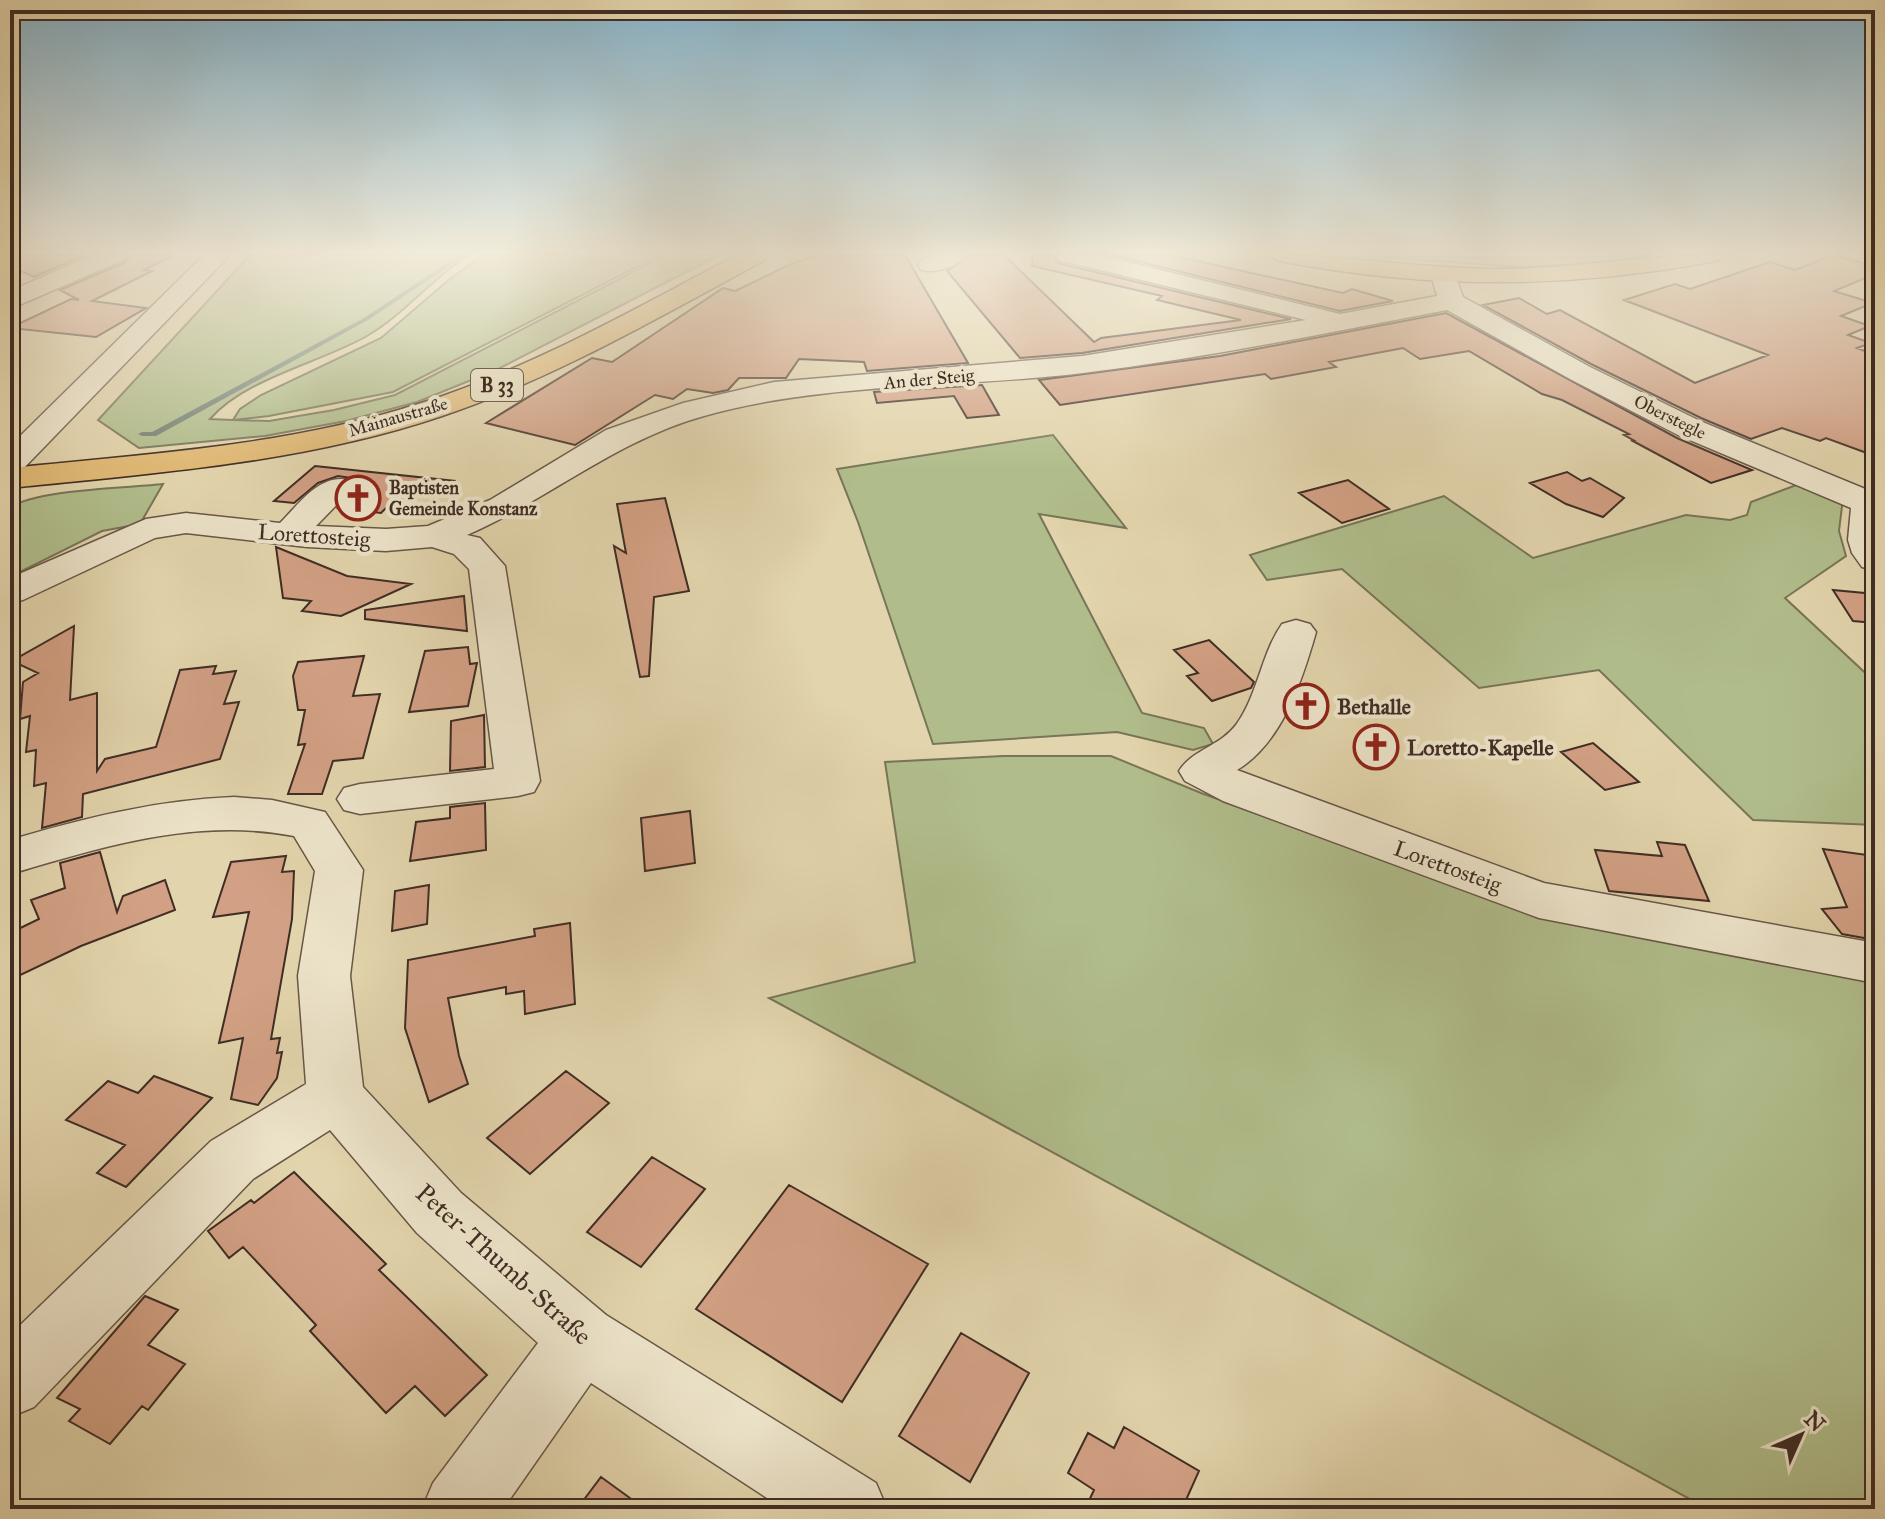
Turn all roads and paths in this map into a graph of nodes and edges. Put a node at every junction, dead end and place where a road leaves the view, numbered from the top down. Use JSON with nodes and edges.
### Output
{"nodes":[{"id":1,"x":147,"y":326,"type":"edge"},
{"id":2,"x":618,"y":326,"type":"edge"},
{"id":3,"x":1322,"y":326,"type":"edge"},
{"id":4,"x":1513,"y":326,"type":"edge"},
{"id":5,"x":10,"y":464,"type":"edge"},
{"id":6,"x":10,"y":478,"type":"edge"},
{"id":7,"x":337,"y":487,"type":"dead end"},
{"id":8,"x":1872,"y":501,"type":"edge"},
{"id":9,"x":288,"y":534,"type":"junction"},
{"id":10,"x":434,"y":536,"type":"junction"},
{"id":11,"x":1875,"y":559,"type":"edge"},
{"id":12,"x":10,"y":592,"type":"edge"},
{"id":13,"x":1296,"y":632,"type":"dead end"},
{"id":14,"x":335,"y":811,"type":"junction"},
{"id":15,"x":10,"y":857,"type":"edge"},
{"id":16,"x":1875,"y":963,"type":"edge"},
{"id":17,"x":336,"y":1096,"type":"junction"},
{"id":18,"x":582,"y":1338,"type":"junction"},
{"id":19,"x":10,"y":1383,"type":"edge"},
{"id":20,"x":459,"y":1509,"type":"edge"},
{"id":21,"x":850,"y":1509,"type":"edge"}],
"edges":[{"from":1,"to":5,"type":"street"},
{"from":2,"to":6,"type":"main road","name":"Mainaustraße","number":"B 33"},
{"from":3,"to":10,"type":"street","name":"An der Steig"},
{"from":4,"to":8,"type":"street","name":"Oberstegle"},
{"from":7,"to":9,"type":"street"},
{"from":8,"to":11,"type":"street","name":"Oberstegle"},
{"from":9,"to":10,"type":"street","name":"Lorettosteig"},
{"from":9,"to":12,"type":"street","name":"Lorettosteig"},
{"from":10,"to":14,"type":"street","name":"Lorettosteig"},
{"from":13,"to":16,"type":"street","name":"Lorettosteig"},
{"from":14,"to":15,"type":"street"},
{"from":14,"to":17,"type":"street"},
{"from":17,"to":18,"type":"street","name":"Peter-Thumb-Straße"},
{"from":17,"to":19,"type":"street"},
{"from":18,"to":20,"type":"street"},
{"from":18,"to":21,"type":"street","name":"Peter-Thumb-Straße"}]}
